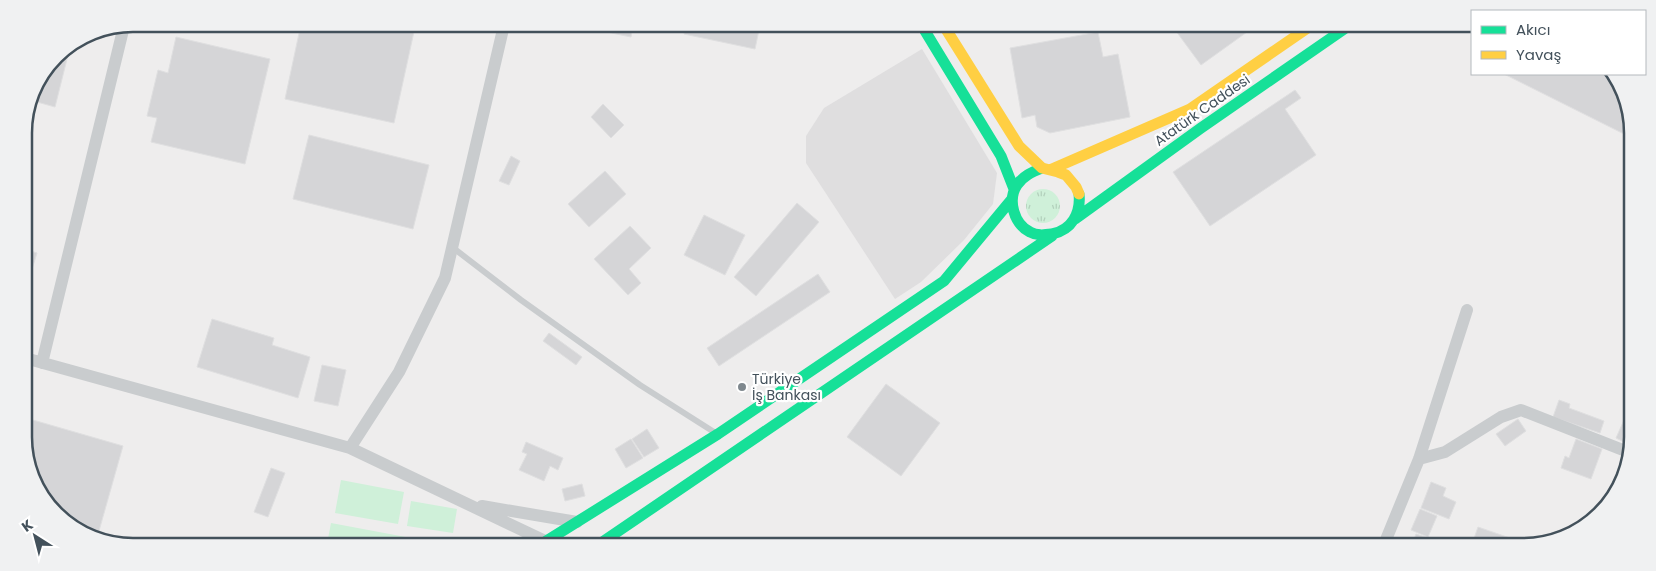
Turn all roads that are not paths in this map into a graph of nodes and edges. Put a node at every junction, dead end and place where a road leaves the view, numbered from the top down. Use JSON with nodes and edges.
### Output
{"nodes":[{"id":1,"x":502,"y":32,"type":"edge"},
{"id":2,"x":926,"y":32,"type":"edge"},
{"id":3,"x":948,"y":32,"type":"edge"},
{"id":4,"x":1302,"y":32,"type":"edge"},
{"id":5,"x":1340,"y":32,"type":"edge"},
{"id":6,"x":122,"y":33,"type":"edge"},
{"id":7,"x":1047,"y":168,"type":"junction"},
{"id":8,"x":1013,"y":194,"type":"junction"},
{"id":9,"x":1075,"y":219,"type":"junction"},
{"id":10,"x":1052,"y":236,"type":"junction"},
{"id":11,"x":452,"y":247,"type":"junction"},
{"id":12,"x":1466,"y":310,"type":"dead end"},
{"id":13,"x":32,"y":360,"type":"edge"},
{"id":14,"x":42,"y":363,"type":"junction"},
{"id":15,"x":718,"y":434,"type":"junction"},
{"id":16,"x":350,"y":448,"type":"junction"},
{"id":17,"x":1623,"y":450,"type":"edge"},
{"id":18,"x":1419,"y":459,"type":"junction"},
{"id":19,"x":467,"y":503,"type":"junction"},
{"id":20,"x":577,"y":522,"type":"junction"},
{"id":21,"x":1387,"y":538,"type":"edge"},
{"id":22,"x":537,"y":539,"type":"edge"},
{"id":23,"x":552,"y":539,"type":"edge"},
{"id":24,"x":601,"y":539,"type":"edge"},
{"id":25,"x":613,"y":539,"type":"edge"}],
"edges":[{"from":1,"to":11,"type":"street"},
{"from":2,"to":8,"type":"street"},
{"from":3,"to":7,"type":"street"},
{"from":4,"to":7,"type":"street","name":"Atatürk Caddesi"},
{"from":5,"to":9,"type":"street","name":"Atatürk Caddesi"},
{"from":6,"to":14,"type":"street"},
{"from":7,"to":8,"type":"street"},
{"from":7,"to":9,"type":"street"},
{"from":8,"to":10,"type":"street"},
{"from":8,"to":15,"type":"street"},
{"from":9,"to":10,"type":"street"},
{"from":10,"to":25,"type":"street"},
{"from":11,"to":15,"type":"lane"},
{"from":11,"to":16,"type":"street"},
{"from":12,"to":18,"type":"street"},
{"from":13,"to":14,"type":"street"},
{"from":14,"to":16,"type":"street"},
{"from":15,"to":20,"type":"street"},
{"from":16,"to":19,"type":"street"},
{"from":17,"to":18,"type":"street"},
{"from":18,"to":21,"type":"street"},
{"from":19,"to":20,"type":"street"},
{"from":19,"to":22,"type":"street"},
{"from":20,"to":23,"type":"street"},
{"from":20,"to":24,"type":"street"}]}
